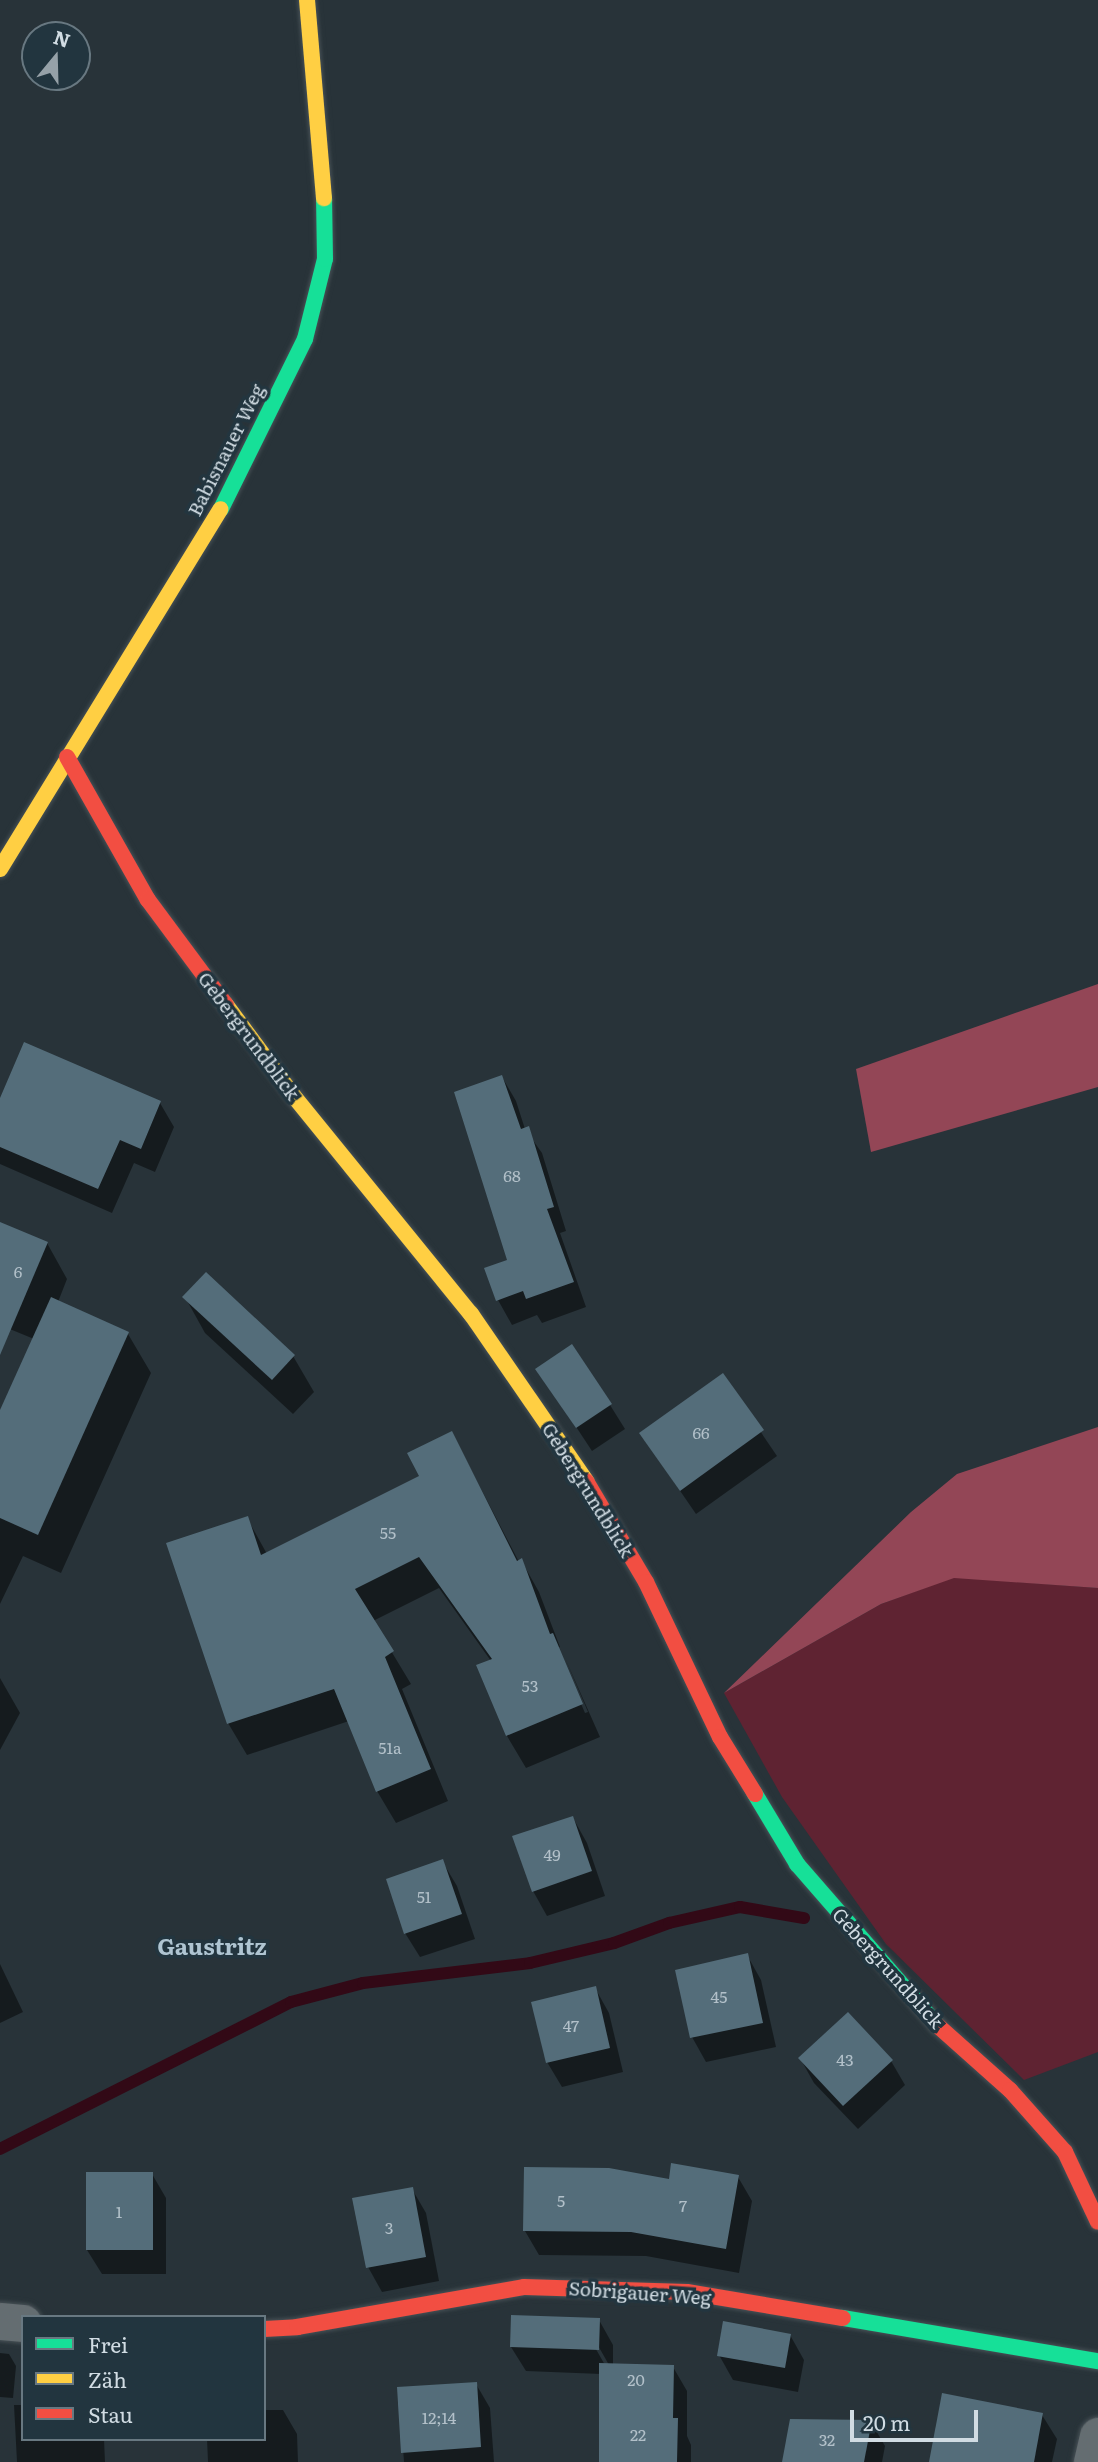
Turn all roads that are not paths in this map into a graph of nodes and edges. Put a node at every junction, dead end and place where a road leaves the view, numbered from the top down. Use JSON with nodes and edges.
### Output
{"nodes":[{"id":1,"x":307,"y":0,"type":"edge"},
{"id":2,"x":67,"y":757,"type":"junction"},
{"id":3,"x":0,"y":869,"type":"edge"},
{"id":4,"x":1098,"y":2222,"type":"edge"},
{"id":5,"x":0,"y":2321,"type":"edge"},
{"id":6,"x":21,"y":2323,"type":"edge"},
{"id":7,"x":266,"y":2329,"type":"edge"},
{"id":8,"x":1098,"y":2361,"type":"edge"},
{"id":9,"x":1098,"y":2436,"type":"edge"},
{"id":10,"x":1092,"y":2462,"type":"edge"}],
"edges":[{"from":1,"to":2,"type":"street","name":"Babisnauer Weg"},
{"from":2,"to":3,"type":"street","name":"Babisnauer Weg"},
{"from":2,"to":4,"type":"street","name":"Gebergrundblick"},
{"from":5,"to":6,"type":"street"},
{"from":7,"to":8,"type":"street","name":"Sobrigauer Weg"},
{"from":9,"to":10,"type":"street"}]}
